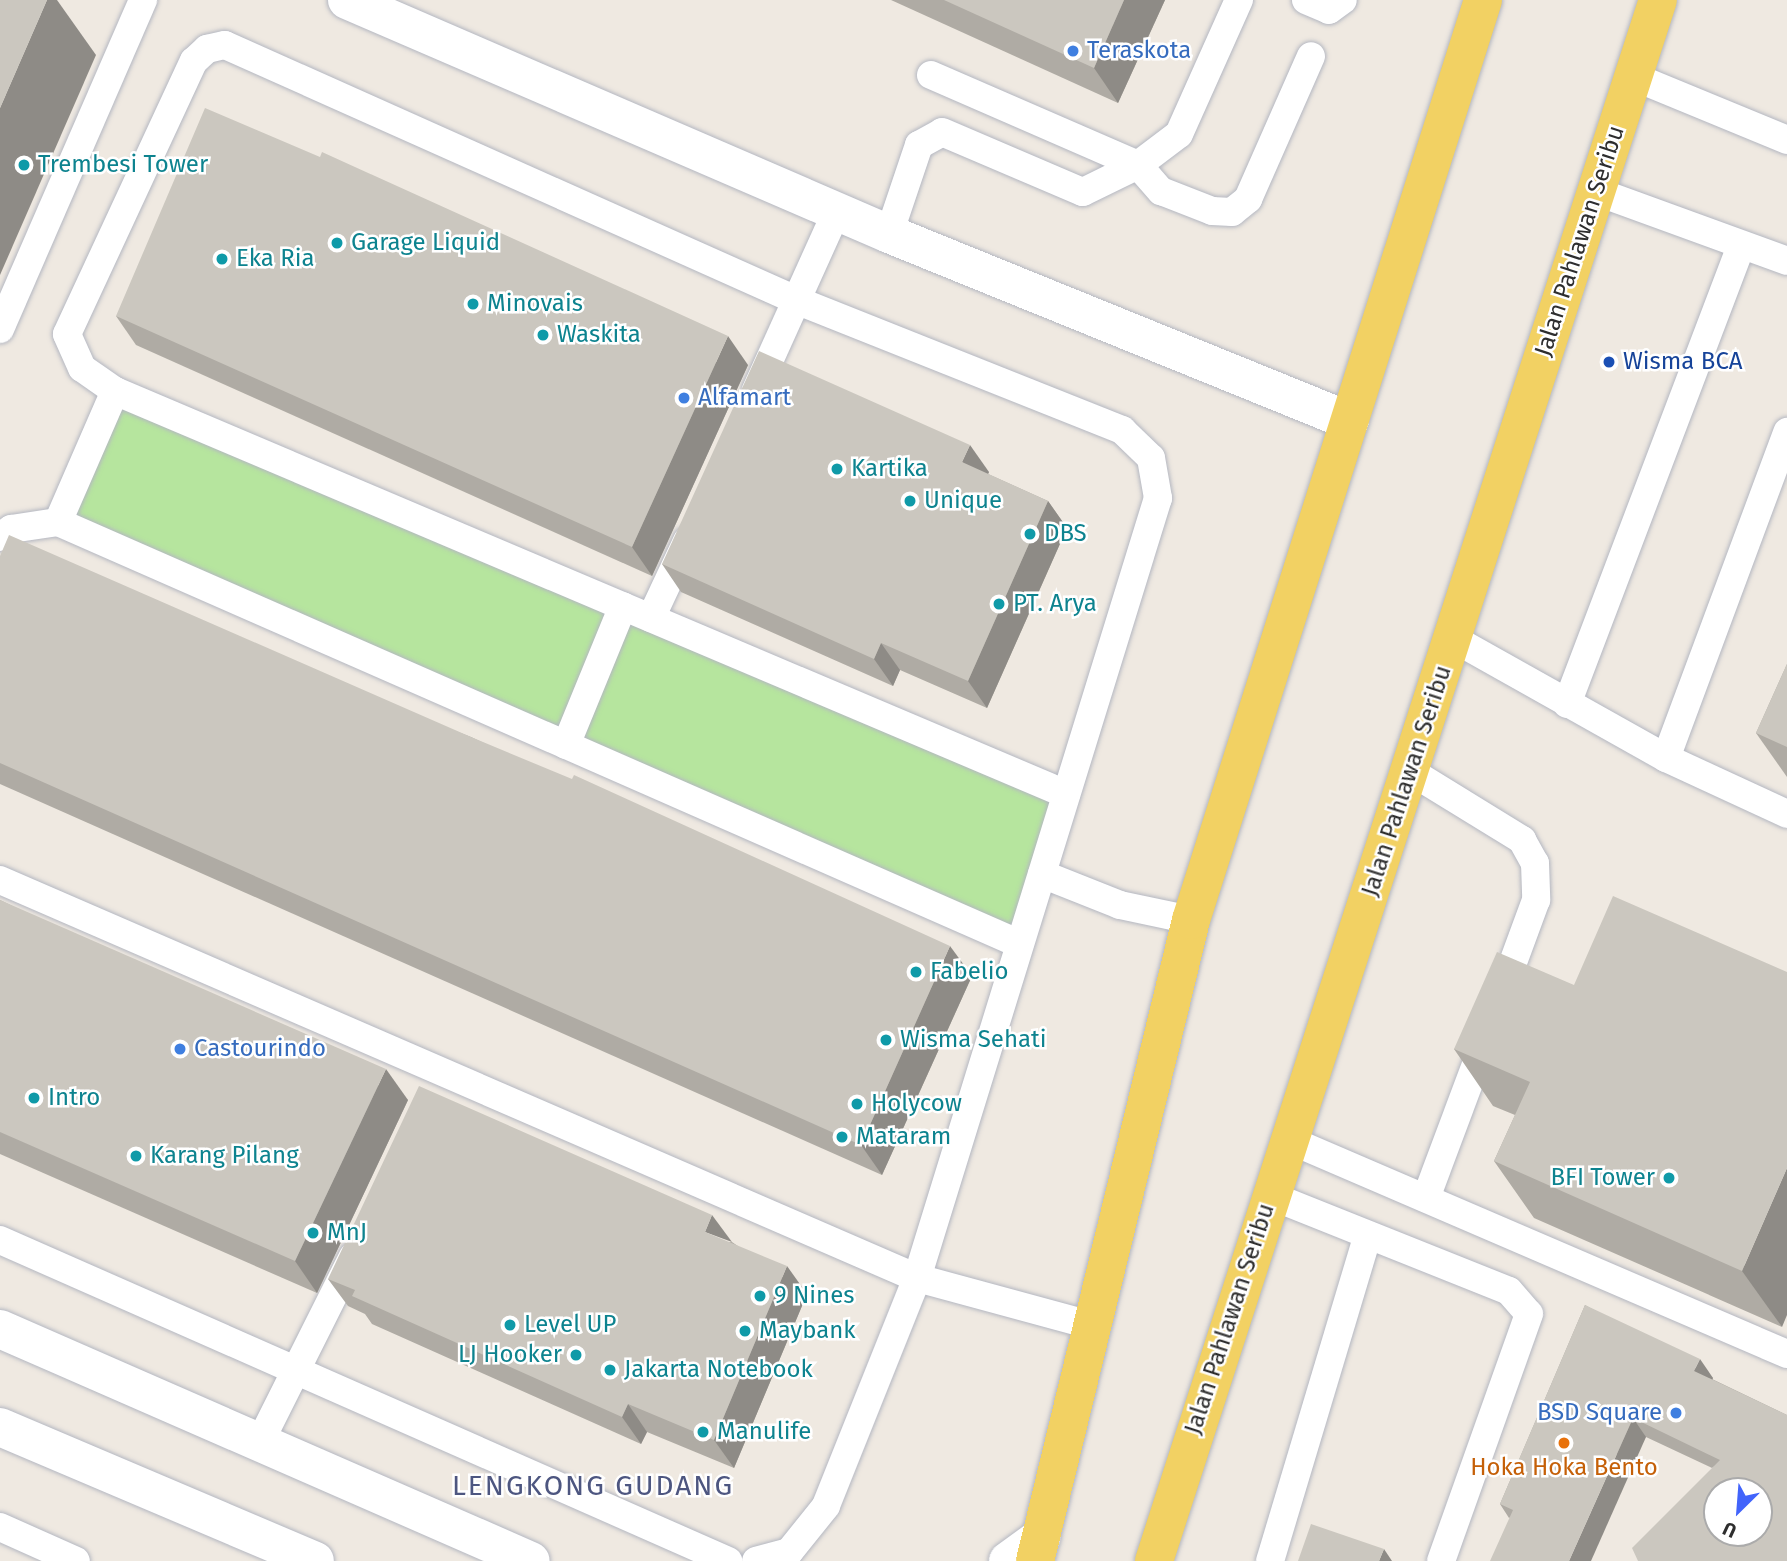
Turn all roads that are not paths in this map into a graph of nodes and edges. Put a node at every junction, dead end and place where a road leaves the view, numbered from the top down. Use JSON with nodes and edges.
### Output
{"nodes":[{"id":1,"x":143,"y":0,"type":"edge"},
{"id":2,"x":347,"y":0,"type":"edge"},
{"id":3,"x":1239,"y":0,"type":"edge"},
{"id":4,"x":1306,"y":0,"type":"edge"},
{"id":5,"x":1343,"y":0,"type":"edge"},
{"id":6,"x":1483,"y":0,"type":"edge"},
{"id":7,"x":1658,"y":0,"type":"edge"},
{"id":8,"x":1311,"y":56,"type":"dead end"},
{"id":9,"x":931,"y":75,"type":"dead end"},
{"id":10,"x":1632,"y":76,"type":"junction"},
{"id":11,"x":1787,"y":140,"type":"edge"},
{"id":12,"x":1139,"y":166,"type":"junction"},
{"id":13,"x":1595,"y":191,"type":"junction"},
{"id":14,"x":837,"y":211,"type":"junction"},
{"id":15,"x":889,"y":234,"type":"junction"},
{"id":16,"x":1741,"y":245,"type":"junction"},
{"id":17,"x":1787,"y":261,"type":"edge"},
{"id":18,"x":797,"y":301,"type":"junction"},
{"id":19,"x":0,"y":329,"type":"edge"},
{"id":20,"x":116,"y":391,"type":"junction"},
{"id":21,"x":745,"y":415,"type":"edge"},
{"id":22,"x":1349,"y":421,"type":"junction"},
{"id":23,"x":1787,"y":432,"type":"edge"},
{"id":24,"x":698,"y":517,"type":"edge"},
{"id":25,"x":58,"y":522,"type":"junction"},
{"id":26,"x":0,"y":537,"type":"edge"},
{"id":27,"x":623,"y":606,"type":"junction"},
{"id":28,"x":651,"y":618,"type":"junction"},
{"id":29,"x":1454,"y":639,"type":"junction"},
{"id":30,"x":1567,"y":704,"type":"junction"},
{"id":31,"x":565,"y":745,"type":"junction"},
{"id":32,"x":1667,"y":758,"type":"junction"},
{"id":33,"x":1410,"y":771,"type":"junction"},
{"id":34,"x":1066,"y":794,"type":"junction"},
{"id":35,"x":1787,"y":814,"type":"edge"},
{"id":36,"x":1042,"y":874,"type":"junction"},
{"id":37,"x":0,"y":880,"type":"edge"},
{"id":38,"x":1191,"y":920,"type":"junction"},
{"id":39,"x":1020,"y":944,"type":"junction"},
{"id":40,"x":440,"y":1072,"type":"junction"},
{"id":41,"x":428,"y":1097,"type":"edge"},
{"id":42,"x":1287,"y":1139,"type":"junction"},
{"id":43,"x":1269,"y":1195,"type":"junction"},
{"id":44,"x":1426,"y":1198,"type":"junction"},
{"id":45,"x":363,"y":1235,"type":"edge"},
{"id":46,"x":1367,"y":1237,"type":"junction"},
{"id":47,"x":0,"y":1240,"type":"edge"},
{"id":48,"x":917,"y":1278,"type":"junction"},
{"id":49,"x":1090,"y":1325,"type":"junction"},
{"id":50,"x":0,"y":1329,"type":"edge"},
{"id":51,"x":1787,"y":1354,"type":"edge"},
{"id":52,"x":298,"y":1373,"type":"junction"},
{"id":53,"x":0,"y":1427,"type":"edge"},
{"id":54,"x":259,"y":1444,"type":"junction"},
{"id":55,"x":0,"y":1527,"type":"edge"},
{"id":56,"x":1038,"y":1549,"type":"edge"},
{"id":57,"x":76,"y":1561,"type":"edge"},
{"id":58,"x":315,"y":1561,"type":"edge"},
{"id":59,"x":531,"y":1561,"type":"edge"},
{"id":60,"x":728,"y":1561,"type":"edge"},
{"id":61,"x":756,"y":1561,"type":"edge"},
{"id":62,"x":1008,"y":1561,"type":"edge"},
{"id":63,"x":1154,"y":1561,"type":"edge"},
{"id":64,"x":1270,"y":1561,"type":"edge"},
{"id":65,"x":1441,"y":1561,"type":"edge"}],
"edges":[{"from":1,"to":19,"type":"lane"},
{"from":2,"to":14,"type":"street"},
{"from":3,"to":12,"type":"lane"},
{"from":4,"to":5,"type":"lane"},
{"from":6,"to":22,"type":"main road"},
{"from":7,"to":10,"type":"main road","name":"Jalan Pahlawan Seribu"},
{"from":8,"to":12,"type":"lane"},
{"from":9,"to":12,"type":"lane"},
{"from":10,"to":11,"type":"lane"},
{"from":10,"to":13,"type":"main road","name":"Jalan Pahlawan Seribu"},
{"from":12,"to":15,"type":"lane"},
{"from":13,"to":16,"type":"lane"},
{"from":13,"to":29,"type":"main road","name":"Jalan Pahlawan Seribu"},
{"from":14,"to":15,"type":"street"},
{"from":14,"to":18,"type":"lane"},
{"from":15,"to":22,"type":"street"},
{"from":16,"to":17,"type":"lane"},
{"from":16,"to":30,"type":"lane"},
{"from":18,"to":20,"type":"lane"},
{"from":18,"to":21,"type":"lane"},
{"from":18,"to":34,"type":"lane"},
{"from":20,"to":25,"type":"lane"},
{"from":20,"to":27,"type":"lane"},
{"from":22,"to":38,"type":"main road"},
{"from":23,"to":32,"type":"lane"},
{"from":24,"to":28,"type":"lane"},
{"from":25,"to":26,"type":"lane"},
{"from":25,"to":31,"type":"lane"},
{"from":27,"to":28,"type":"lane"},
{"from":27,"to":31,"type":"lane"},
{"from":28,"to":34,"type":"lane"},
{"from":29,"to":30,"type":"lane"},
{"from":29,"to":33,"type":"main road","name":"Jalan Pahlawan Seribu"},
{"from":30,"to":32,"type":"lane"},
{"from":31,"to":39,"type":"lane"},
{"from":32,"to":35,"type":"lane"},
{"from":33,"to":42,"type":"main road","name":"Jalan Pahlawan Seribu"},
{"from":33,"to":44,"type":"lane"},
{"from":34,"to":36,"type":"lane"},
{"from":36,"to":38,"type":"lane"},
{"from":36,"to":39,"type":"lane"},
{"from":37,"to":40,"type":"lane"},
{"from":38,"to":49,"type":"main road"},
{"from":39,"to":48,"type":"lane"},
{"from":40,"to":41,"type":"lane"},
{"from":40,"to":48,"type":"lane"},
{"from":42,"to":43,"type":"main road","name":"Jalan Pahlawan Seribu"},
{"from":42,"to":44,"type":"lane"},
{"from":43,"to":46,"type":"lane"},
{"from":43,"to":63,"type":"main road","name":"Jalan Pahlawan Seribu"},
{"from":44,"to":51,"type":"lane"},
{"from":45,"to":52,"type":"lane"},
{"from":46,"to":64,"type":"lane"},
{"from":46,"to":65,"type":"lane"},
{"from":47,"to":52,"type":"lane"},
{"from":48,"to":49,"type":"lane"},
{"from":48,"to":61,"type":"lane"},
{"from":49,"to":56,"type":"main road"},
{"from":50,"to":54,"type":"street"},
{"from":52,"to":54,"type":"lane"},
{"from":52,"to":60,"type":"lane"},
{"from":53,"to":58,"type":"street"},
{"from":54,"to":59,"type":"street"},
{"from":55,"to":57,"type":"lane"},
{"from":56,"to":62,"type":"street"}]}
